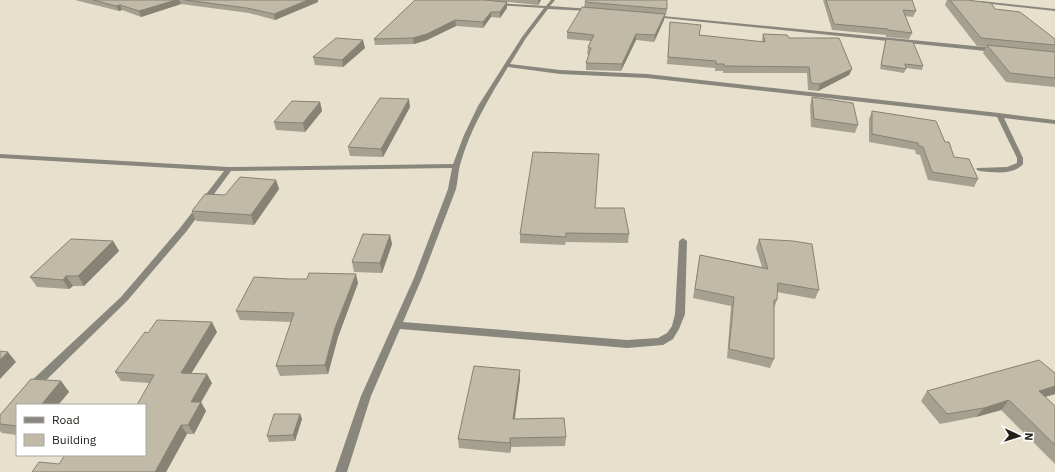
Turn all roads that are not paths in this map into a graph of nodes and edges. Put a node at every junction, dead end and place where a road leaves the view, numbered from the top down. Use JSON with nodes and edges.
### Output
{"nodes":[{"id":1,"x":553,"y":0,"type":"edge"},
{"id":2,"x":973,"y":2,"type":"edge"},
{"id":3,"x":493,"y":3,"type":"edge"},
{"id":4,"x":548,"y":7,"type":"junction"},
{"id":5,"x":1055,"y":10,"type":"edge"},
{"id":6,"x":599,"y":11,"type":"edge"},
{"id":7,"x":651,"y":16,"type":"edge"},
{"id":8,"x":1000,"y":51,"type":"edge"},
{"id":9,"x":506,"y":65,"type":"junction"},
{"id":10,"x":999,"y":115,"type":"junction"},
{"id":11,"x":1055,"y":122,"type":"edge"},
{"id":12,"x":0,"y":156,"type":"edge"},
{"id":13,"x":456,"y":166,"type":"junction"},
{"id":14,"x":229,"y":169,"type":"junction"},
{"id":15,"x":979,"y":169,"type":"dead end"},
{"id":16,"x":683,"y":241,"type":"dead end"},
{"id":17,"x":398,"y":325,"type":"junction"},
{"id":18,"x":27,"y":392,"type":"edge"},
{"id":19,"x":341,"y":472,"type":"edge"}],
"edges":[{"from":1,"to":4,"type":"street"},
{"from":2,"to":5,"type":"street"},
{"from":3,"to":4,"type":"street"},
{"from":4,"to":6,"type":"street"},
{"from":4,"to":9,"type":"street"},
{"from":7,"to":8,"type":"street"},
{"from":9,"to":10,"type":"street"},
{"from":9,"to":13,"type":"street"},
{"from":10,"to":11,"type":"street"},
{"from":10,"to":15,"type":"street"},
{"from":12,"to":14,"type":"street"},
{"from":13,"to":14,"type":"street"},
{"from":13,"to":17,"type":"street"},
{"from":14,"to":18,"type":"street"},
{"from":16,"to":17,"type":"street"},
{"from":17,"to":19,"type":"street"}]}
